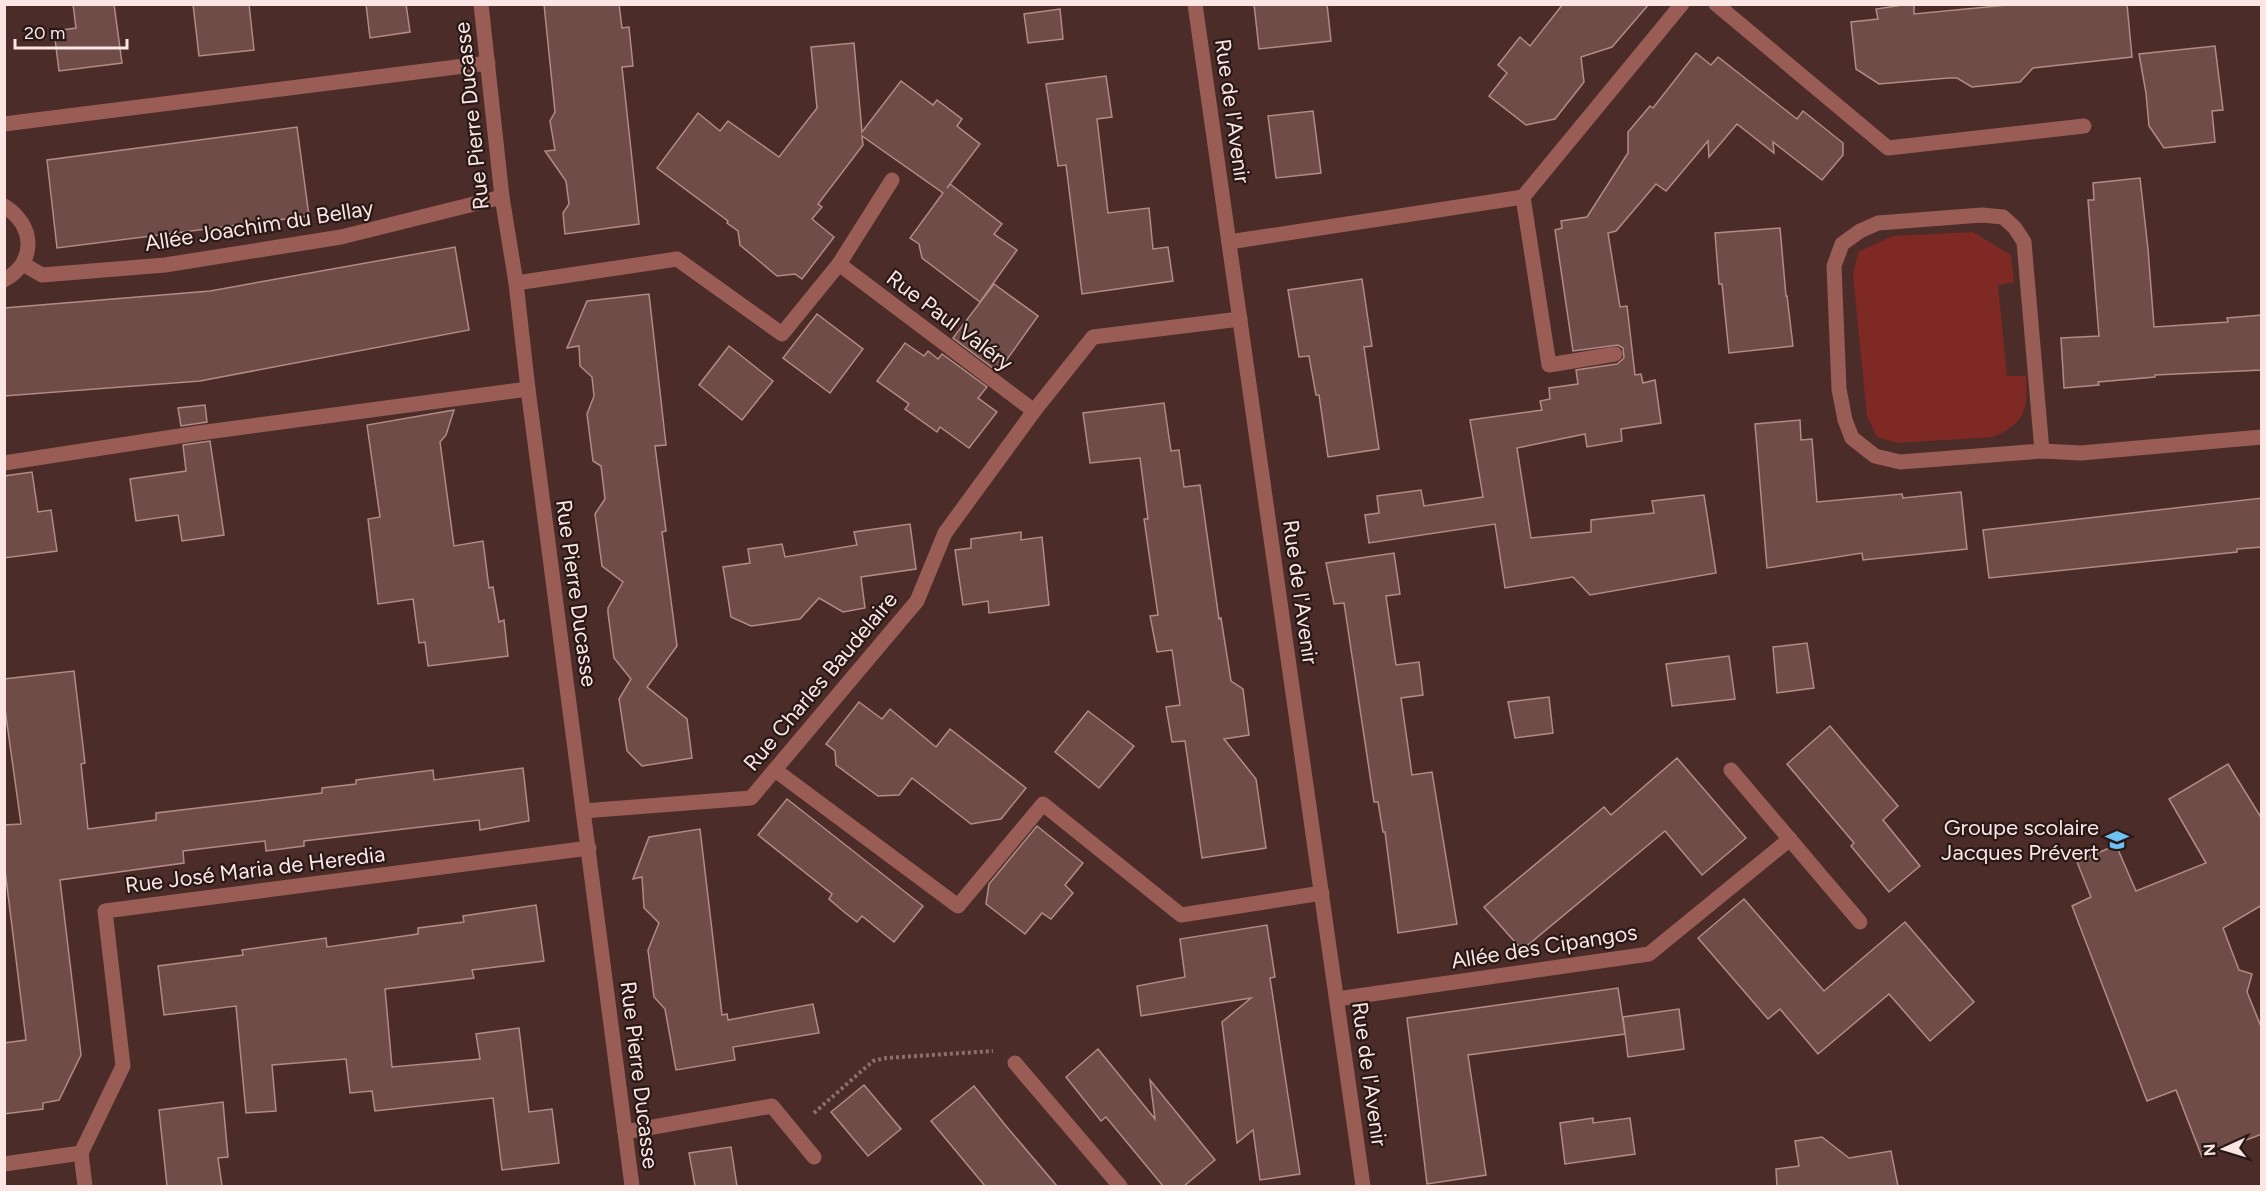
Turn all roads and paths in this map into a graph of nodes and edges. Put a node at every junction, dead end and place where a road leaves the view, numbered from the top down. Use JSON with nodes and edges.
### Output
{"nodes":[{"id":1,"x":482,"y":4,"type":"edge"},
{"id":2,"x":1196,"y":4,"type":"edge"},
{"id":3,"x":1682,"y":4,"type":"edge"},
{"id":4,"x":1716,"y":4,"type":"edge"},
{"id":5,"x":488,"y":63,"type":"junction"},
{"id":6,"x":4,"y":124,"type":"edge"},
{"id":7,"x":2084,"y":126,"type":"dead end"},
{"id":8,"x":891,"y":180,"type":"dead end"},
{"id":9,"x":1523,"y":196,"type":"junction"},
{"id":10,"x":502,"y":197,"type":"junction"},
{"id":11,"x":4,"y":206,"type":"edge"},
{"id":12,"x":1229,"y":242,"type":"junction"},
{"id":13,"x":23,"y":264,"type":"junction"},
{"id":14,"x":839,"y":264,"type":"junction"},
{"id":15,"x":4,"y":280,"type":"edge"},
{"id":16,"x":516,"y":283,"type":"junction"},
{"id":17,"x":1240,"y":319,"type":"junction"},
{"id":18,"x":1616,"y":354,"type":"dead end"},
{"id":19,"x":528,"y":389,"type":"junction"},
{"id":20,"x":1034,"y":411,"type":"junction"},
{"id":21,"x":2262,"y":437,"type":"edge"},
{"id":22,"x":2042,"y":451,"type":"junction"},
{"id":23,"x":4,"y":462,"type":"edge"},
{"id":24,"x":775,"y":770,"type":"junction"},
{"id":25,"x":1731,"y":770,"type":"dead end"},
{"id":26,"x":584,"y":811,"type":"junction"},
{"id":27,"x":1790,"y":839,"type":"junction"},
{"id":28,"x":589,"y":848,"type":"junction"},
{"id":29,"x":1322,"y":893,"type":"junction"},
{"id":30,"x":1860,"y":922,"type":"dead end"},
{"id":31,"x":1337,"y":999,"type":"junction"},
{"id":32,"x":1015,"y":1063,"type":"joint"},
{"id":33,"x":793,"y":1131,"type":"junction"},
{"id":34,"x":625,"y":1132,"type":"junction"},
{"id":35,"x":81,"y":1153,"type":"junction"},
{"id":36,"x":814,"y":1157,"type":"dead end"},
{"id":37,"x":4,"y":1164,"type":"edge"},
{"id":38,"x":85,"y":1186,"type":"edge"},
{"id":39,"x":632,"y":1186,"type":"edge"},
{"id":40,"x":1120,"y":1186,"type":"edge"},
{"id":41,"x":1363,"y":1186,"type":"edge"}],
"edges":[{"from":1,"to":5,"type":"street","name":"Rue Pierre Ducasse"},
{"from":2,"to":12,"type":"street","name":"Rue de l'Avenir"},
{"from":3,"to":9,"type":"street"},
{"from":4,"to":7,"type":"street"},
{"from":5,"to":6,"type":"street"},
{"from":5,"to":10,"type":"street","name":"Rue Pierre Ducasse"},
{"from":8,"to":14,"type":"street"},
{"from":9,"to":12,"type":"street"},
{"from":9,"to":18,"type":"street"},
{"from":10,"to":13,"type":"street","name":"Allée Joachim du Bellay"},
{"from":10,"to":16,"type":"street","name":"Rue Pierre Ducasse"},
{"from":11,"to":13,"type":"street"},
{"from":12,"to":17,"type":"street","name":"Rue de l'Avenir"},
{"from":13,"to":15,"type":"street"},
{"from":14,"to":16,"type":"street"},
{"from":14,"to":20,"type":"street","name":"Rue Paul Valéry"},
{"from":16,"to":19,"type":"street","name":"Rue Pierre Ducasse"},
{"from":17,"to":20,"type":"street","name":"Rue Charles Baudelaire"},
{"from":17,"to":29,"type":"street","name":"Rue de l'Avenir"},
{"from":19,"to":23,"type":"street"},
{"from":19,"to":26,"type":"street","name":"Rue Pierre Ducasse"},
{"from":20,"to":24,"type":"street","name":"Rue Charles Baudelaire"},
{"from":21,"to":22,"type":"street"},
{"from":22,"to":22,"type":"street"},
{"from":24,"to":26,"type":"street","name":"Rue Charles Baudelaire"},
{"from":24,"to":29,"type":"street"},
{"from":25,"to":27,"type":"street"},
{"from":26,"to":28,"type":"street","name":"Rue Pierre Ducasse"},
{"from":27,"to":30,"type":"street"},
{"from":27,"to":31,"type":"street","name":"Allée des Cipangos"},
{"from":28,"to":34,"type":"street","name":"Rue Pierre Ducasse"},
{"from":28,"to":35,"type":"street","name":"Rue José Maria de Heredia"},
{"from":29,"to":31,"type":"street","name":"Rue de l'Avenir"},
{"from":31,"to":41,"type":"street","name":"Rue de l'Avenir"},
{"from":32,"to":33,"type":"path"},
{"from":32,"to":40,"type":"street"},
{"from":33,"to":34,"type":"street"},
{"from":33,"to":36,"type":"street"},
{"from":34,"to":39,"type":"street","name":"Rue Pierre Ducasse"},
{"from":35,"to":37,"type":"street"},
{"from":35,"to":38,"type":"street"}]}
